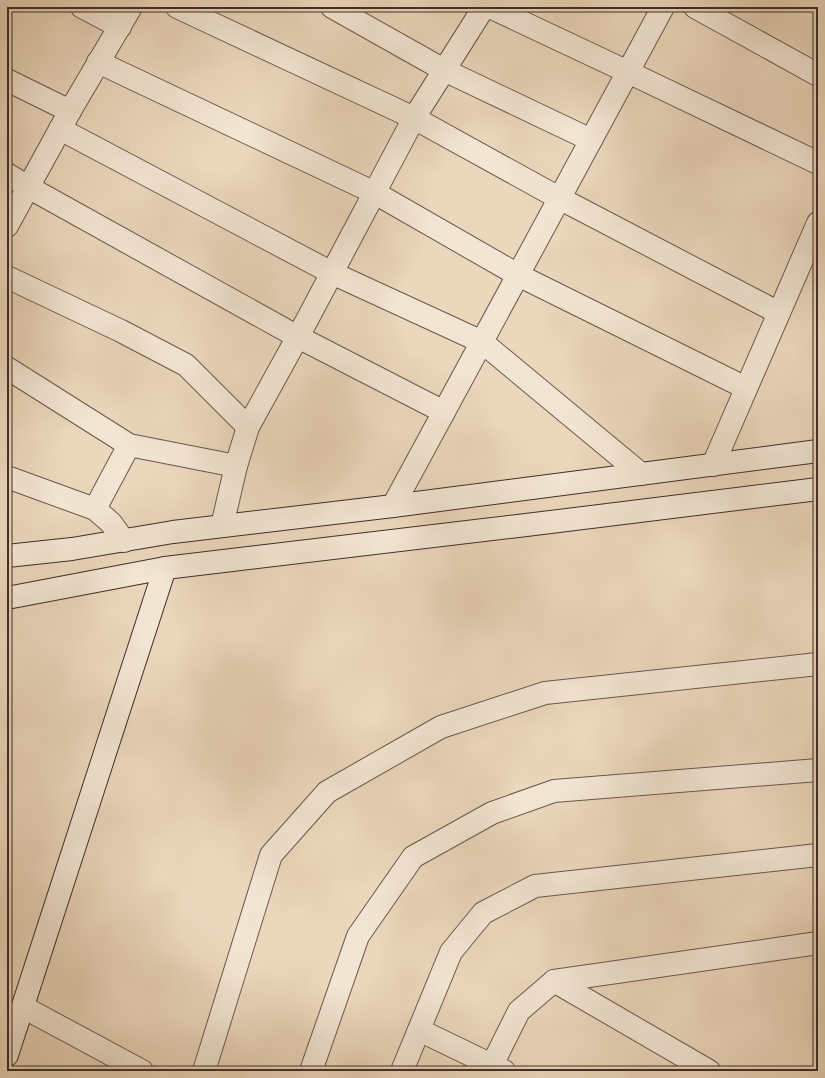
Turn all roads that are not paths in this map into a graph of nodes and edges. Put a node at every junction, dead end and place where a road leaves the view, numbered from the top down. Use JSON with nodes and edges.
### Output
{"nodes":[{"id":1,"x":82,"y":7,"type":"edge"},
{"id":2,"x":132,"y":7,"type":"edge"},
{"id":3,"x":177,"y":7,"type":"edge"},
{"id":4,"x":332,"y":7,"type":"edge"},
{"id":5,"x":484,"y":7,"type":"edge"},
{"id":6,"x":490,"y":7,"type":"edge"},
{"id":7,"x":663,"y":7,"type":"edge"},
{"id":8,"x":695,"y":7,"type":"edge"},
{"id":9,"x":120,"y":27,"type":"junction"},
{"id":10,"x":98,"y":62,"type":"junction"},
{"id":11,"x":444,"y":70,"type":"junction"},
{"id":12,"x":628,"y":72,"type":"junction"},
{"id":13,"x":818,"y":75,"type":"edge"},
{"id":14,"x":7,"y":80,"type":"edge"},
{"id":15,"x":414,"y":118,"type":"junction"},
{"id":16,"x":65,"y":120,"type":"junction"},
{"id":17,"x":591,"y":140,"type":"junction"},
{"id":18,"x":818,"y":163,"type":"edge"},
{"id":19,"x":7,"y":174,"type":"edge"},
{"id":20,"x":28,"y":187,"type":"junction"},
{"id":21,"x":374,"y":193,"type":"junction"},
{"id":22,"x":560,"y":198,"type":"junction"},
{"id":23,"x":818,"y":223,"type":"edge"},
{"id":24,"x":7,"y":226,"type":"edge"},
{"id":25,"x":332,"y":272,"type":"junction"},
{"id":26,"x":518,"y":275,"type":"junction"},
{"id":27,"x":7,"y":276,"type":"edge"},
{"id":28,"x":779,"y":313,"type":"junction"},
{"id":29,"x":298,"y":337,"type":"junction"},
{"id":30,"x":482,"y":342,"type":"junction"},
{"id":31,"x":7,"y":368,"type":"edge"},
{"id":32,"x":746,"y":388,"type":"junction"},
{"id":33,"x":444,"y":412,"type":"junction"},
{"id":34,"x":248,"y":427,"type":"junction"},
{"id":35,"x":129,"y":445,"type":"junction"},
{"id":36,"x":818,"y":451,"type":"edge"},
{"id":37,"x":713,"y":465,"type":"junction"},
{"id":38,"x":236,"y":466,"type":"junction"},
{"id":39,"x":641,"y":474,"type":"junction"},
{"id":40,"x":7,"y":477,"type":"edge"},
{"id":41,"x":818,"y":489,"type":"edge"},
{"id":42,"x":393,"y":506,"type":"junction"},
{"id":43,"x":96,"y":509,"type":"junction"},
{"id":44,"x":222,"y":526,"type":"junction"},
{"id":45,"x":124,"y":541,"type":"junction"},
{"id":46,"x":7,"y":556,"type":"edge"},
{"id":47,"x":165,"y":568,"type":"junction"},
{"id":48,"x":7,"y":598,"type":"edge"},
{"id":49,"x":818,"y":664,"type":"edge"},
{"id":50,"x":818,"y":770,"type":"edge"},
{"id":51,"x":818,"y":855,"type":"edge"},
{"id":52,"x":818,"y":944,"type":"edge"},
{"id":53,"x":554,"y":981,"type":"junction"},
{"id":54,"x":23,"y":1007,"type":"junction"},
{"id":55,"x":419,"y":1030,"type":"junction"},
{"id":56,"x":7,"y":1055,"type":"edge"},
{"id":57,"x":498,"y":1068,"type":"edge"},
{"id":58,"x":316,"y":1069,"type":"edge"},
{"id":59,"x":142,"y":1071,"type":"edge"},
{"id":60,"x":204,"y":1071,"type":"edge"},
{"id":61,"x":402,"y":1071,"type":"edge"},
{"id":62,"x":709,"y":1071,"type":"edge"}],
"edges":[{"from":1,"to":9,"type":"street"},
{"from":2,"to":9,"type":"street"},
{"from":3,"to":15,"type":"street"},
{"from":4,"to":11,"type":"street"},
{"from":5,"to":11,"type":"street"},
{"from":6,"to":12,"type":"street"},
{"from":7,"to":12,"type":"street"},
{"from":8,"to":13,"type":"street"},
{"from":9,"to":10,"type":"street"},
{"from":10,"to":16,"type":"street"},
{"from":10,"to":21,"type":"street"},
{"from":11,"to":15,"type":"street"},
{"from":11,"to":17,"type":"street"},
{"from":12,"to":17,"type":"street"},
{"from":12,"to":18,"type":"street"},
{"from":14,"to":16,"type":"street"},
{"from":15,"to":21,"type":"street"},
{"from":15,"to":22,"type":"street"},
{"from":16,"to":20,"type":"street"},
{"from":16,"to":25,"type":"street"},
{"from":17,"to":22,"type":"street"},
{"from":19,"to":20,"type":"street"},
{"from":20,"to":24,"type":"street"},
{"from":20,"to":29,"type":"street"},
{"from":21,"to":25,"type":"street"},
{"from":21,"to":26,"type":"street"},
{"from":22,"to":26,"type":"street"},
{"from":22,"to":28,"type":"street"},
{"from":23,"to":28,"type":"street"},
{"from":25,"to":29,"type":"street"},
{"from":25,"to":30,"type":"street"},
{"from":26,"to":30,"type":"street"},
{"from":26,"to":32,"type":"street"},
{"from":27,"to":34,"type":"street"},
{"from":28,"to":32,"type":"street"},
{"from":29,"to":33,"type":"street"},
{"from":29,"to":34,"type":"street"},
{"from":30,"to":33,"type":"street"},
{"from":30,"to":39,"type":"street"},
{"from":31,"to":35,"type":"street"},
{"from":32,"to":37,"type":"street"},
{"from":33,"to":42,"type":"street"},
{"from":34,"to":38,"type":"street"},
{"from":35,"to":38,"type":"street"},
{"from":35,"to":43,"type":"street"},
{"from":36,"to":37,"type":"street"},
{"from":37,"to":39,"type":"street"},
{"from":38,"to":44,"type":"street"},
{"from":39,"to":42,"type":"street"},
{"from":40,"to":43,"type":"street"},
{"from":41,"to":47,"type":"street"},
{"from":42,"to":44,"type":"street"},
{"from":43,"to":45,"type":"street"},
{"from":44,"to":45,"type":"street"},
{"from":45,"to":46,"type":"street"},
{"from":47,"to":48,"type":"street"},
{"from":47,"to":54,"type":"street"},
{"from":49,"to":60,"type":"street"},
{"from":50,"to":58,"type":"street"},
{"from":51,"to":55,"type":"street"},
{"from":52,"to":53,"type":"street"},
{"from":53,"to":57,"type":"street"},
{"from":53,"to":62,"type":"street"},
{"from":54,"to":56,"type":"street"},
{"from":54,"to":59,"type":"street"},
{"from":55,"to":57,"type":"street"},
{"from":55,"to":61,"type":"street"}]}
